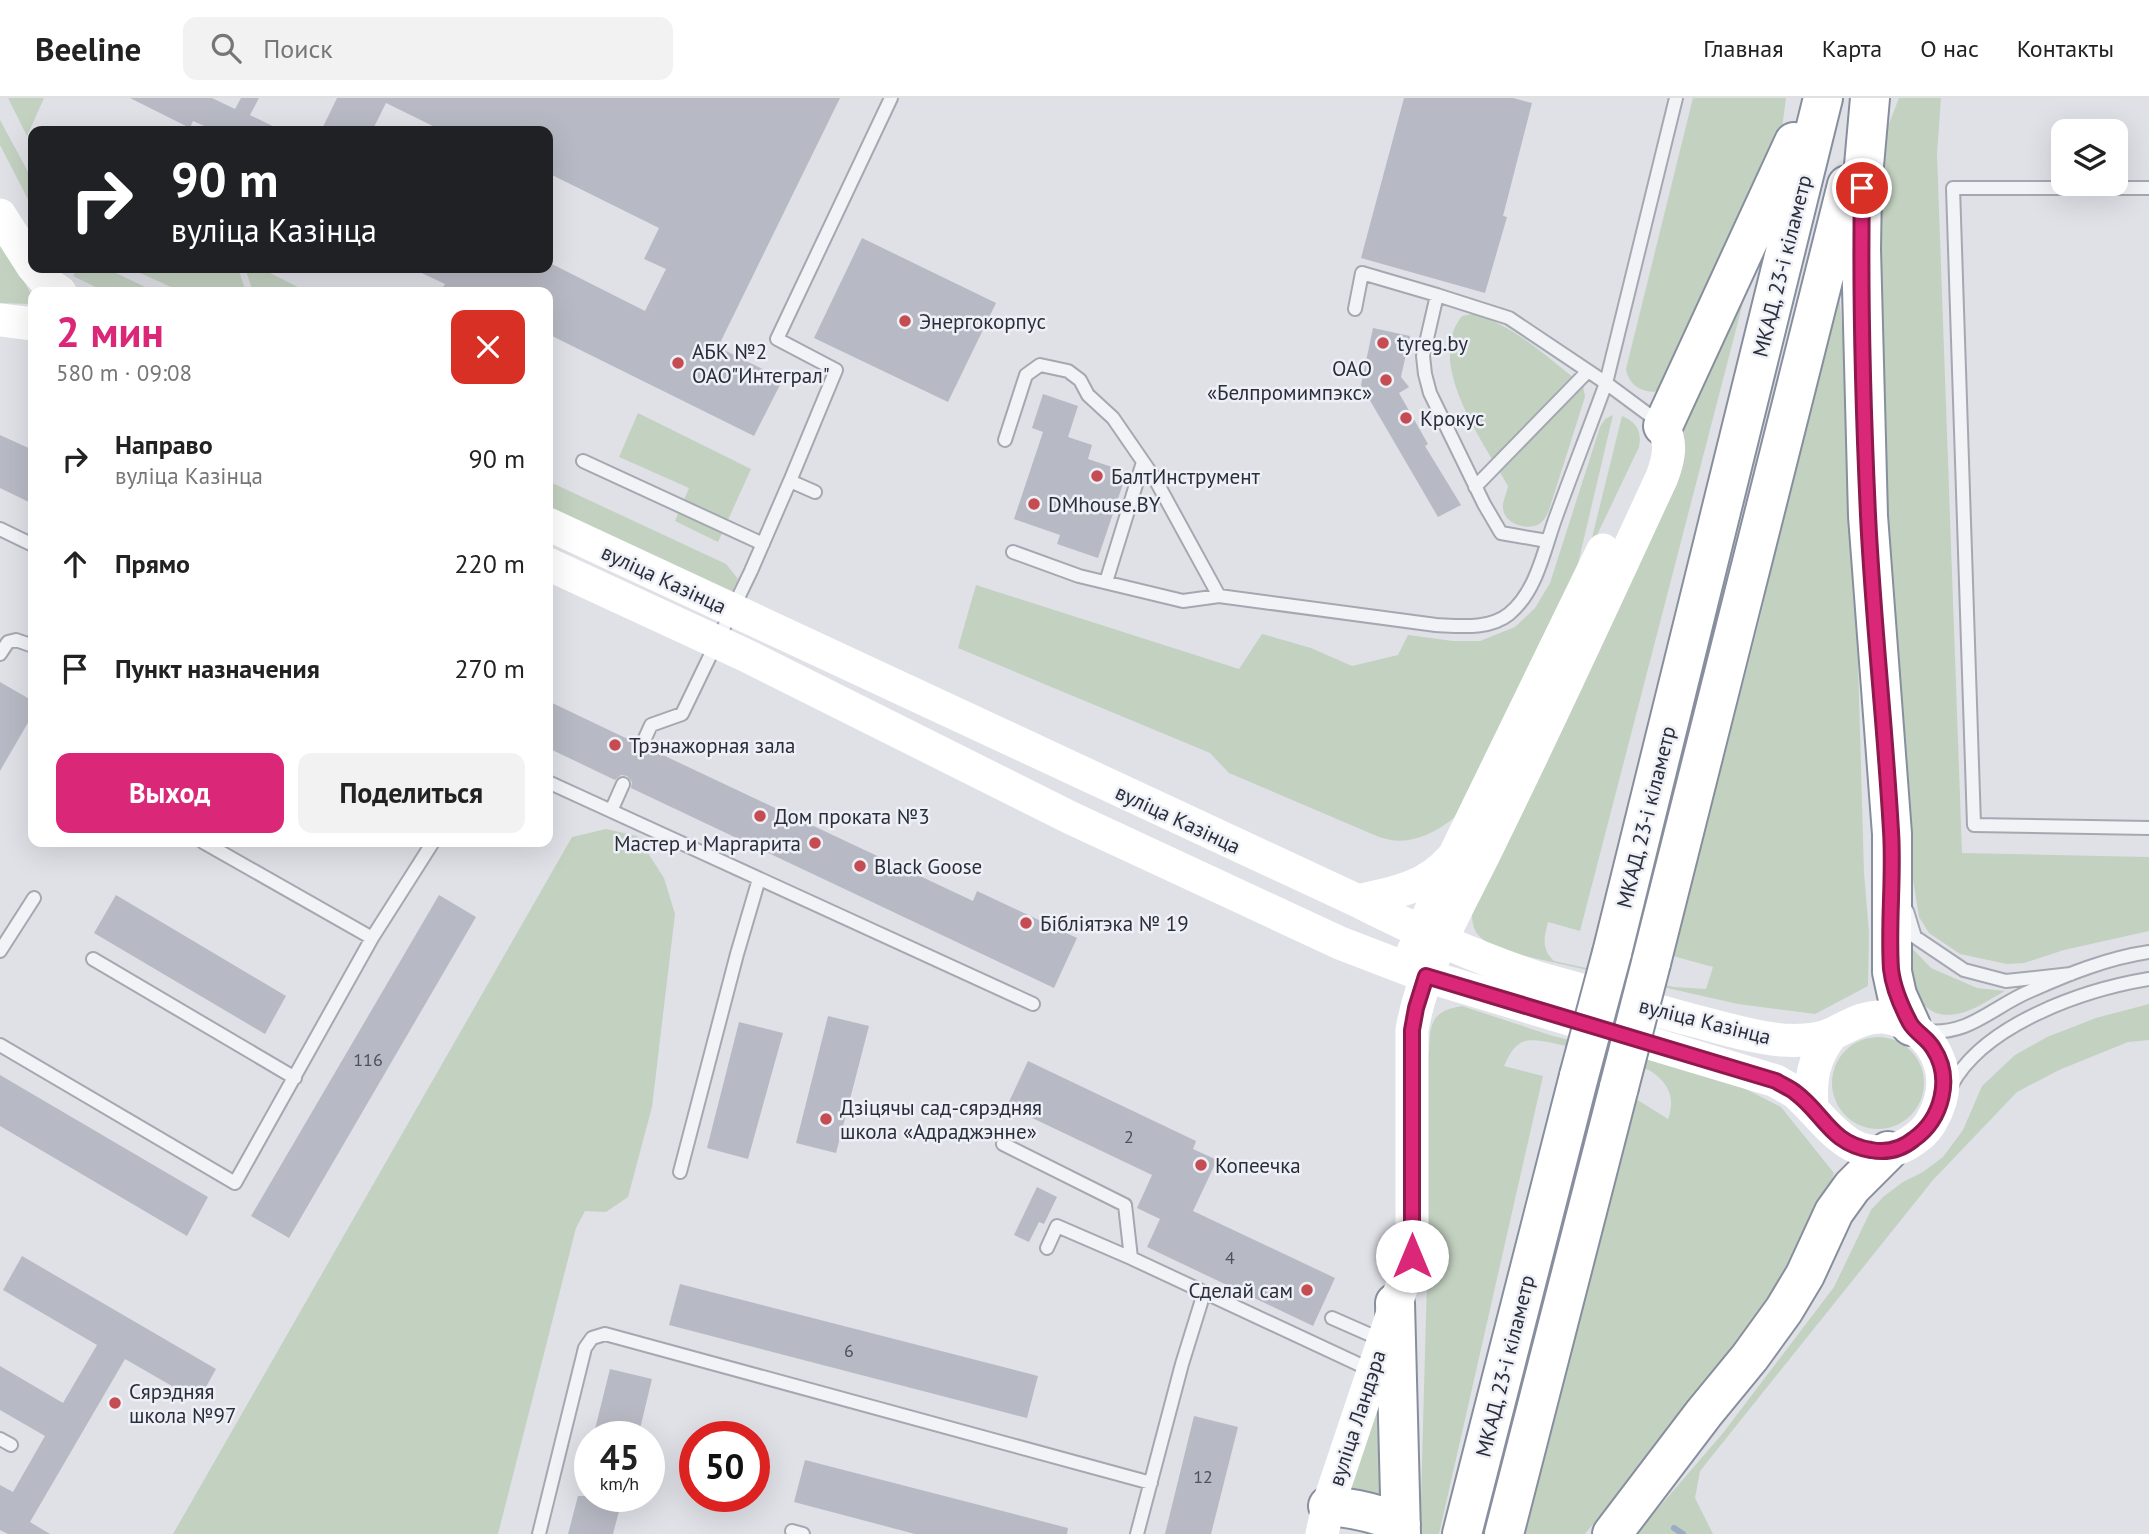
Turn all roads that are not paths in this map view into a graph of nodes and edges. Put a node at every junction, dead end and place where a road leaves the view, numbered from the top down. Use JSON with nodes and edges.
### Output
{"nodes":[{"id":1,"x":891,"y":98,"type":"edge"},
{"id":2,"x":1676,"y":98,"type":"edge"},
{"id":3,"x":1813,"y":98,"type":"edge"},
{"id":4,"x":1823,"y":98,"type":"edge"},
{"id":5,"x":1869,"y":98,"type":"edge"},
{"id":6,"x":2149,"y":188,"type":"edge"},
{"id":7,"x":0,"y":215,"type":"edge"},
{"id":8,"x":28,"y":258,"type":"edge"},
{"id":9,"x":39,"y":273,"type":"edge"},
{"id":10,"x":52,"y":287,"type":"edge"},
{"id":11,"x":1437,"y":295,"type":"junction"},
{"id":12,"x":1355,"y":309,"type":"dead end"},
{"id":13,"x":0,"y":320,"type":"edge"},
{"id":14,"x":28,"y":323,"type":"edge"},
{"id":15,"x":1588,"y":371,"type":"junction"},
{"id":16,"x":1606,"y":383,"type":"junction"},
{"id":17,"x":1663,"y":426,"type":"junction"},
{"id":18,"x":1005,"y":440,"type":"dead end"},
{"id":19,"x":583,"y":461,"type":"dead end"},
{"id":20,"x":1143,"y":463,"type":"junction"},
{"id":21,"x":790,"y":481,"type":"junction"},
{"id":22,"x":1475,"y":487,"type":"junction"},
{"id":23,"x":814,"y":492,"type":"dead end"},
{"id":24,"x":553,"y":526,"type":"edge"},
{"id":25,"x":0,"y":529,"type":"edge"},
{"id":26,"x":1547,"y":541,"type":"junction"},
{"id":27,"x":28,"y":543,"type":"edge"},
{"id":28,"x":763,"y":544,"type":"junction"},
{"id":29,"x":1013,"y":552,"type":"dead end"},
{"id":30,"x":553,"y":566,"type":"edge"},
{"id":31,"x":1106,"y":582,"type":"junction"},
{"id":32,"x":1219,"y":596,"type":"junction"},
{"id":33,"x":732,"y":610,"type":"junction"},
{"id":34,"x":717,"y":642,"type":"junction"},
{"id":35,"x":28,"y":644,"type":"edge"},
{"id":36,"x":0,"y":654,"type":"edge"},
{"id":37,"x":642,"y":745,"type":"dead end"},
{"id":38,"x":553,"y":784,"type":"edge"},
{"id":39,"x":623,"y":784,"type":"dead end"},
{"id":40,"x":611,"y":811,"type":"junction"},
{"id":41,"x":2149,"y":828,"type":"edge"},
{"id":42,"x":1892,"y":834,"type":"junction"},
{"id":43,"x":212,"y":847,"type":"edge"},
{"id":44,"x":430,"y":847,"type":"edge"},
{"id":45,"x":1456,"y":852,"type":"junction"},
{"id":46,"x":759,"y":879,"type":"junction"},
{"id":47,"x":34,"y":898,"type":"dead end"},
{"id":48,"x":1357,"y":901,"type":"junction"},
{"id":49,"x":1431,"y":937,"type":"junction"},
{"id":50,"x":372,"y":938,"type":"junction"},
{"id":51,"x":0,"y":951,"type":"edge"},
{"id":52,"x":2149,"y":952,"type":"edge"},
{"id":53,"x":93,"y":959,"type":"dead end"},
{"id":54,"x":1415,"y":973,"type":"junction"},
{"id":55,"x":2071,"y":974,"type":"junction"},
{"id":56,"x":2149,"y":979,"type":"edge"},
{"id":57,"x":1033,"y":1004,"type":"dead end"},
{"id":58,"x":1915,"y":1028,"type":"junction"},
{"id":59,"x":1832,"y":1034,"type":"junction"},
{"id":60,"x":0,"y":1045,"type":"edge"},
{"id":61,"x":295,"y":1077,"type":"junction"},
{"id":62,"x":1812,"y":1108,"type":"junction"},
{"id":63,"x":1939,"y":1108,"type":"junction"},
{"id":64,"x":1003,"y":1144,"type":"dead end"},
{"id":65,"x":1888,"y":1151,"type":"junction"},
{"id":66,"x":680,"y":1172,"type":"dead end"},
{"id":67,"x":1047,"y":1248,"type":"dead end"},
{"id":68,"x":1131,"y":1258,"type":"junction"},
{"id":69,"x":1204,"y":1293,"type":"junction"},
{"id":70,"x":1395,"y":1304,"type":"junction"},
{"id":71,"x":1332,"y":1318,"type":"dead end"},
{"id":72,"x":1377,"y":1356,"type":"junction"},
{"id":73,"x":1151,"y":1483,"type":"junction"},
{"id":74,"x":1325,"y":1520,"type":"edge"},
{"id":75,"x":1401,"y":1529,"type":"edge"},
{"id":76,"x":539,"y":1534,"type":"edge"},
{"id":77,"x":1137,"y":1534,"type":"edge"},
{"id":78,"x":1462,"y":1534,"type":"edge"},
{"id":79,"x":1504,"y":1534,"type":"edge"},
{"id":80,"x":1612,"y":1534,"type":"edge"}],
"edges":[{"from":1,"to":21,"type":"lane"},
{"from":2,"to":16,"type":"lane"},
{"from":3,"to":17,"type":"highway"},
{"from":4,"to":78,"type":"highway","name":"МКАД, 23-і кіламетр","bridge":true},
{"from":5,"to":42,"type":"highway"},
{"from":5,"to":79,"type":"highway","name":"МКАД, 23-і кіламетр","bridge":true},
{"from":6,"to":41,"type":"lane"},
{"from":7,"to":8,"type":"main road"},
{"from":9,"to":10,"type":"main road"},
{"from":11,"to":12,"type":"lane"},
{"from":11,"to":15,"type":"lane"},
{"from":11,"to":22,"type":"lane"},
{"from":13,"to":14,"type":"main road"},
{"from":15,"to":16,"type":"lane"},
{"from":15,"to":22,"type":"lane"},
{"from":16,"to":17,"type":"lane"},
{"from":16,"to":26,"type":"lane"},
{"from":17,"to":45,"type":"main road"},
{"from":17,"to":49,"type":"main road"},
{"from":18,"to":20,"type":"lane"},
{"from":19,"to":28,"type":"lane"},
{"from":20,"to":31,"type":"lane"},
{"from":20,"to":32,"type":"lane"},
{"from":21,"to":23,"type":"lane"},
{"from":21,"to":28,"type":"lane"},
{"from":22,"to":26,"type":"lane"},
{"from":24,"to":33,"type":"main road","name":"вуліца Казінца"},
{"from":25,"to":27,"type":"lane"},
{"from":26,"to":32,"type":"lane"},
{"from":28,"to":33,"type":"lane"},
{"from":29,"to":31,"type":"lane"},
{"from":30,"to":34,"type":"main road","name":"вуліца Казінца"},
{"from":31,"to":32,"type":"lane"},
{"from":33,"to":34,"type":"lane"},
{"from":33,"to":48,"type":"main road","name":"вуліца Казінца"},
{"from":34,"to":37,"type":"lane"},
{"from":34,"to":54,"type":"main road","name":"вуліца Казінца"},
{"from":35,"to":36,"type":"lane"},
{"from":38,"to":40,"type":"lane"},
{"from":39,"to":40,"type":"lane"},
{"from":40,"to":46,"type":"lane"},
{"from":42,"to":55,"type":"lane"},
{"from":42,"to":58,"type":"highway"},
{"from":43,"to":50,"type":"lane"},
{"from":44,"to":50,"type":"lane"},
{"from":45,"to":48,"type":"main road"},
{"from":45,"to":49,"type":"main road"},
{"from":46,"to":57,"type":"lane"},
{"from":46,"to":66,"type":"lane"},
{"from":47,"to":51,"type":"lane"},
{"from":48,"to":49,"type":"main road","name":"вуліца Казінца"},
{"from":49,"to":54,"type":"main road","name":"вуліца Ландэра"},
{"from":49,"to":59,"type":"main road","name":"вуліца Казінца"},
{"from":50,"to":61,"type":"lane"},
{"from":52,"to":55,"type":"lane"},
{"from":53,"to":61,"type":"lane"},
{"from":54,"to":62,"type":"main road","name":"вуліца Казінца"},
{"from":54,"to":70,"type":"main road","name":"вуліца Ландэра"},
{"from":55,"to":58,"type":"lane"},
{"from":56,"to":63,"type":"lane"},
{"from":58,"to":59,"type":"main road","name":"вуліца Казінца"},
{"from":58,"to":63,"type":"main road"},
{"from":59,"to":62,"type":"main road"},
{"from":60,"to":61,"type":"lane"},
{"from":62,"to":65,"type":"main road","name":"вуліца Казінца"},
{"from":63,"to":65,"type":"main road"},
{"from":64,"to":68,"type":"lane"},
{"from":65,"to":80,"type":"highway"},
{"from":67,"to":68,"type":"lane"},
{"from":68,"to":69,"type":"lane"},
{"from":69,"to":72,"type":"lane"},
{"from":69,"to":73,"type":"lane"},
{"from":70,"to":72,"type":"main road","name":"вуліца Ландэра"},
{"from":70,"to":75,"type":"highway"},
{"from":71,"to":72,"type":"lane"},
{"from":72,"to":74,"type":"main road","name":"вуліца Ландэра"},
{"from":73,"to":76,"type":"lane"},
{"from":73,"to":77,"type":"lane"},
{"from":74,"to":75,"type":"highway"}]}
